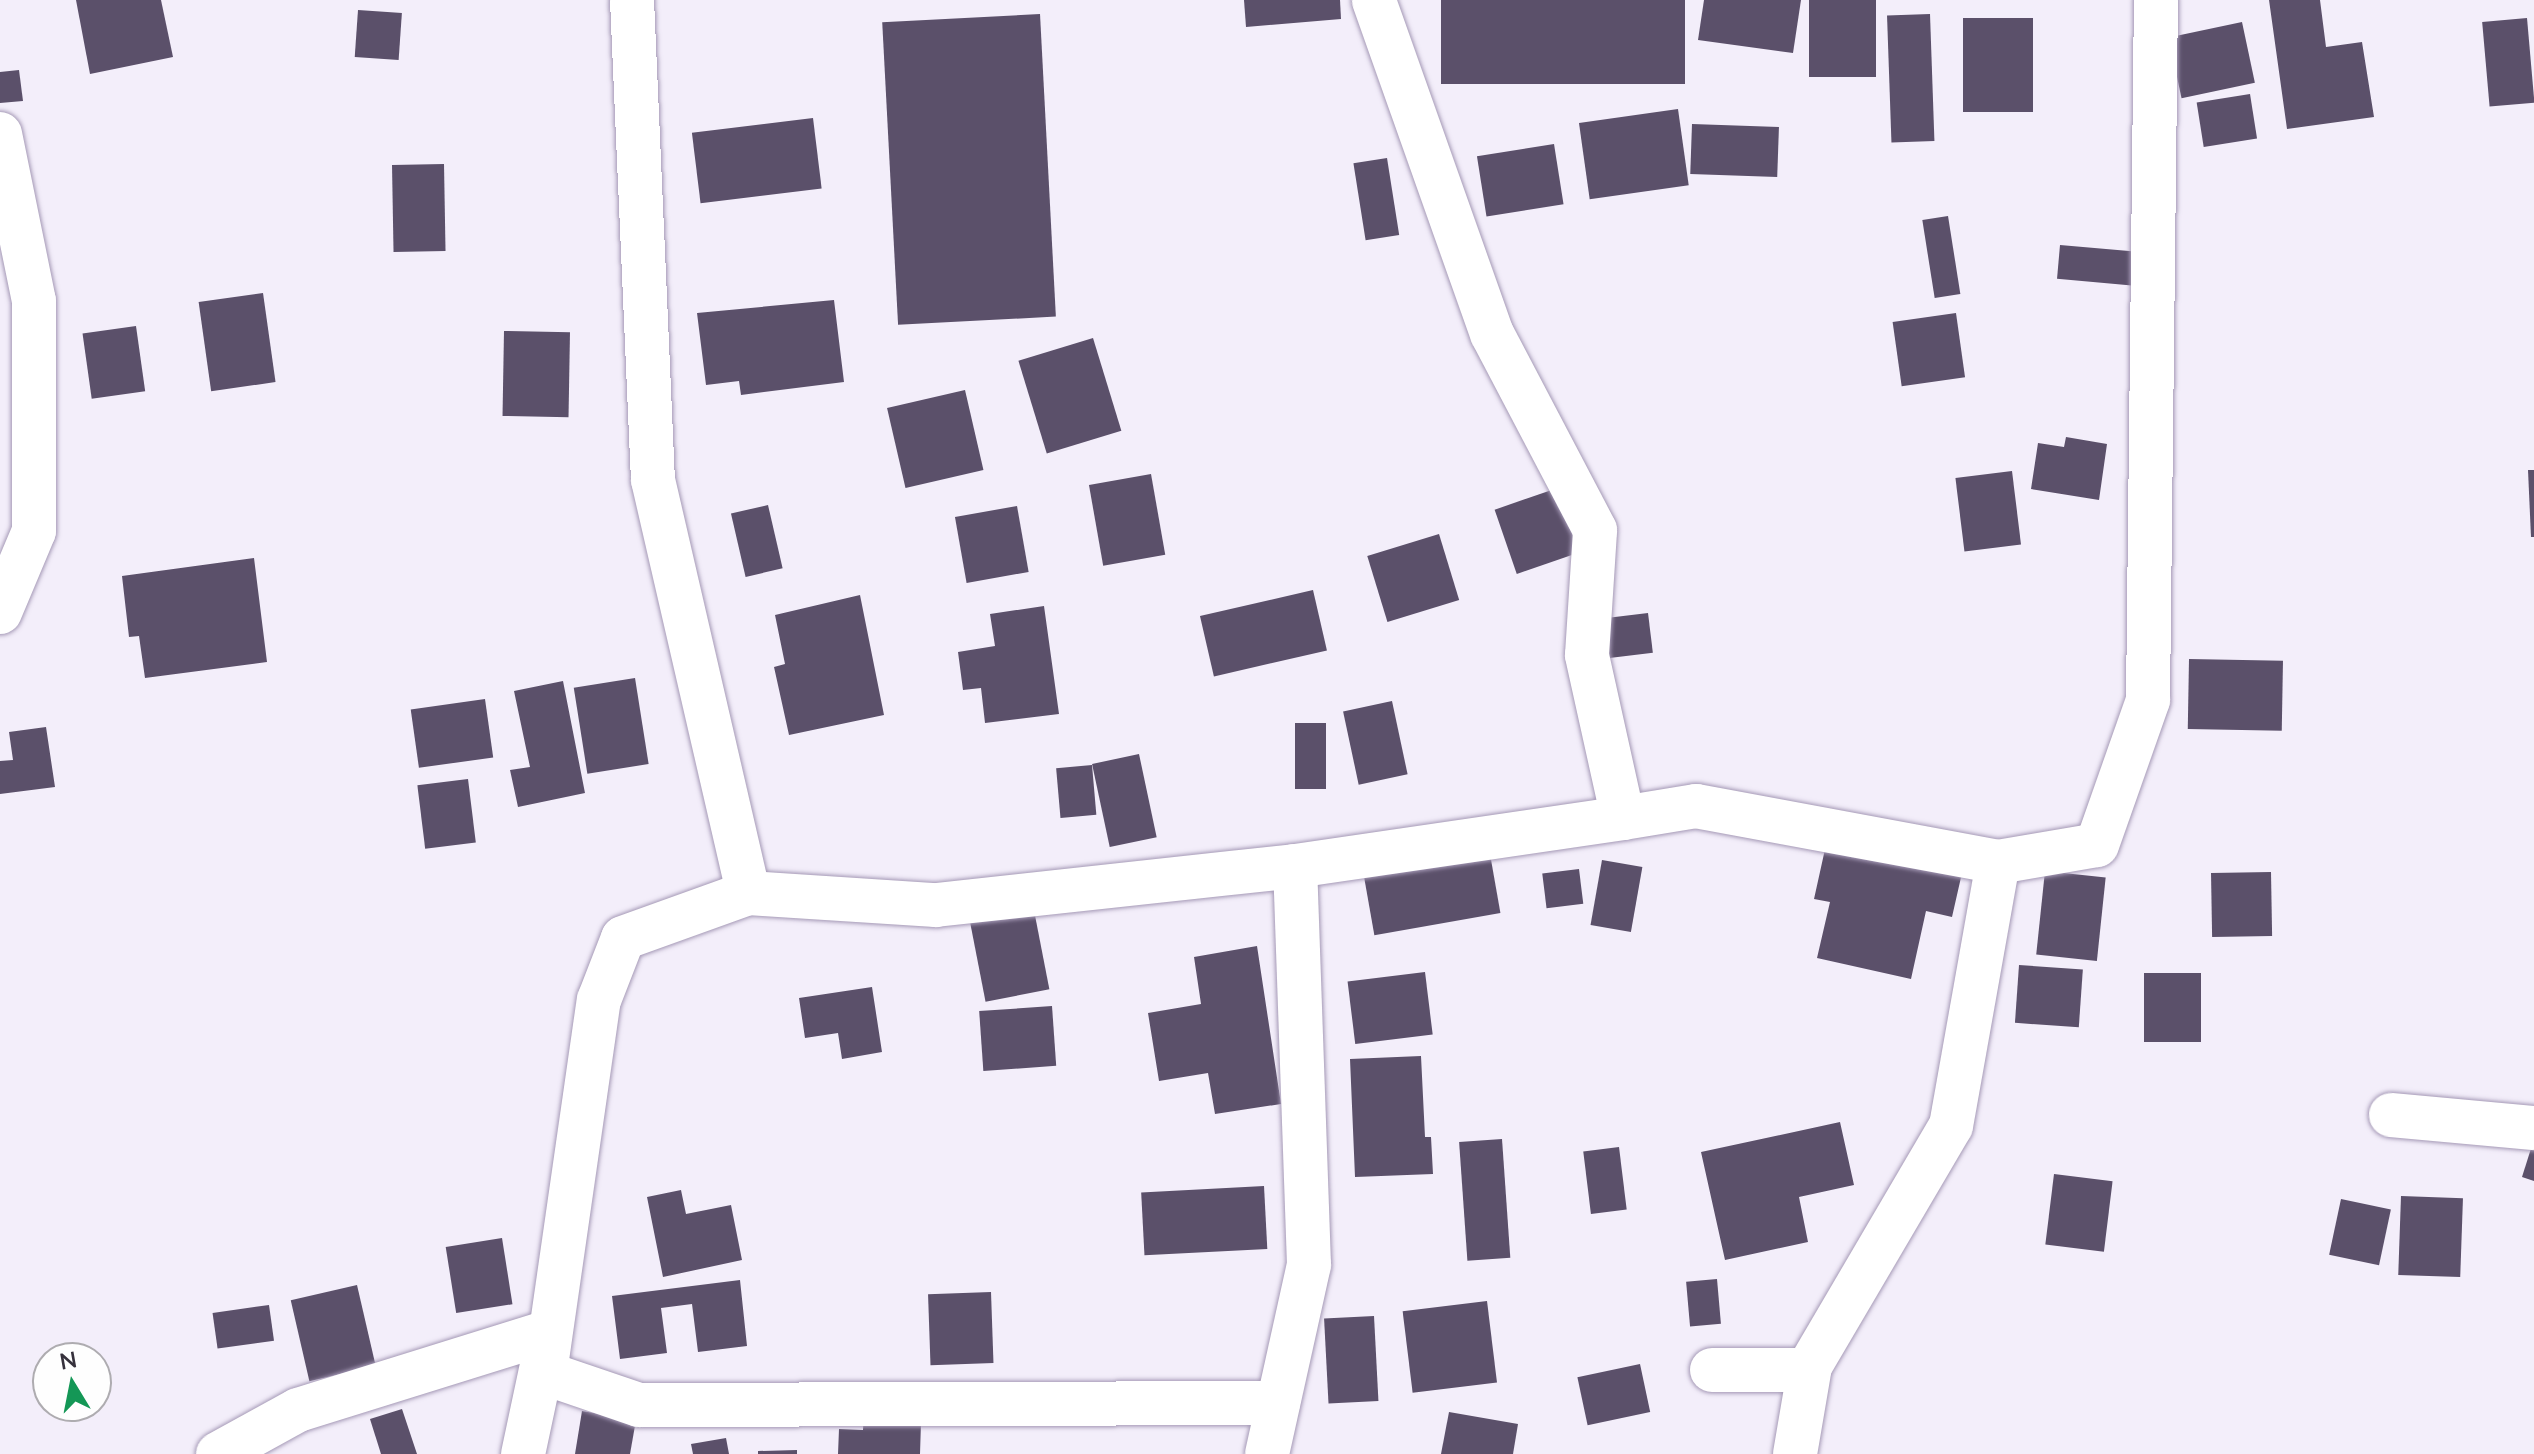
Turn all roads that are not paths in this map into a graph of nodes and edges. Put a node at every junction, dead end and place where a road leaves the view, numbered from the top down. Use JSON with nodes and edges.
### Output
{"nodes":[{"id":1,"x":632,"y":0,"type":"edge"},
{"id":2,"x":1374,"y":0,"type":"edge"},
{"id":3,"x":2156,"y":0,"type":"edge"},
{"id":4,"x":0,"y":134,"type":"edge"},
{"id":5,"x":17,"y":434,"type":"edge"},
{"id":6,"x":0,"y":612,"type":"edge"},
{"id":7,"x":1623,"y":818,"type":"junction"},
{"id":8,"x":1998,"y":862,"type":"junction"},
{"id":9,"x":1295,"y":866,"type":"junction"},
{"id":10,"x":748,"y":893,"type":"junction"},
{"id":11,"x":2391,"y":1115,"type":"dead end"},
{"id":12,"x":2534,"y":1128,"type":"edge"},
{"id":13,"x":549,"y":1332,"type":"junction"},
{"id":14,"x":1712,"y":1370,"type":"dead end"},
{"id":15,"x":1809,"y":1370,"type":"junction"},
{"id":16,"x":1278,"y":1403,"type":"junction"},
{"id":17,"x":218,"y":1454,"type":"edge"},
{"id":18,"x":523,"y":1454,"type":"edge"},
{"id":19,"x":1267,"y":1454,"type":"edge"},
{"id":20,"x":1795,"y":1454,"type":"edge"}],
"edges":[{"from":1,"to":10,"type":"street"},
{"from":2,"to":7,"type":"street"},
{"from":3,"to":8,"type":"street"},
{"from":4,"to":5,"type":"street"},
{"from":5,"to":6,"type":"street"},
{"from":7,"to":8,"type":"street"},
{"from":7,"to":9,"type":"street"},
{"from":8,"to":15,"type":"street"},
{"from":9,"to":10,"type":"street"},
{"from":9,"to":16,"type":"street"},
{"from":10,"to":13,"type":"street"},
{"from":11,"to":12,"type":"street"},
{"from":13,"to":16,"type":"street"},
{"from":13,"to":17,"type":"street"},
{"from":13,"to":18,"type":"street"},
{"from":14,"to":15,"type":"street"},
{"from":15,"to":20,"type":"street"},
{"from":16,"to":19,"type":"street"}]}
